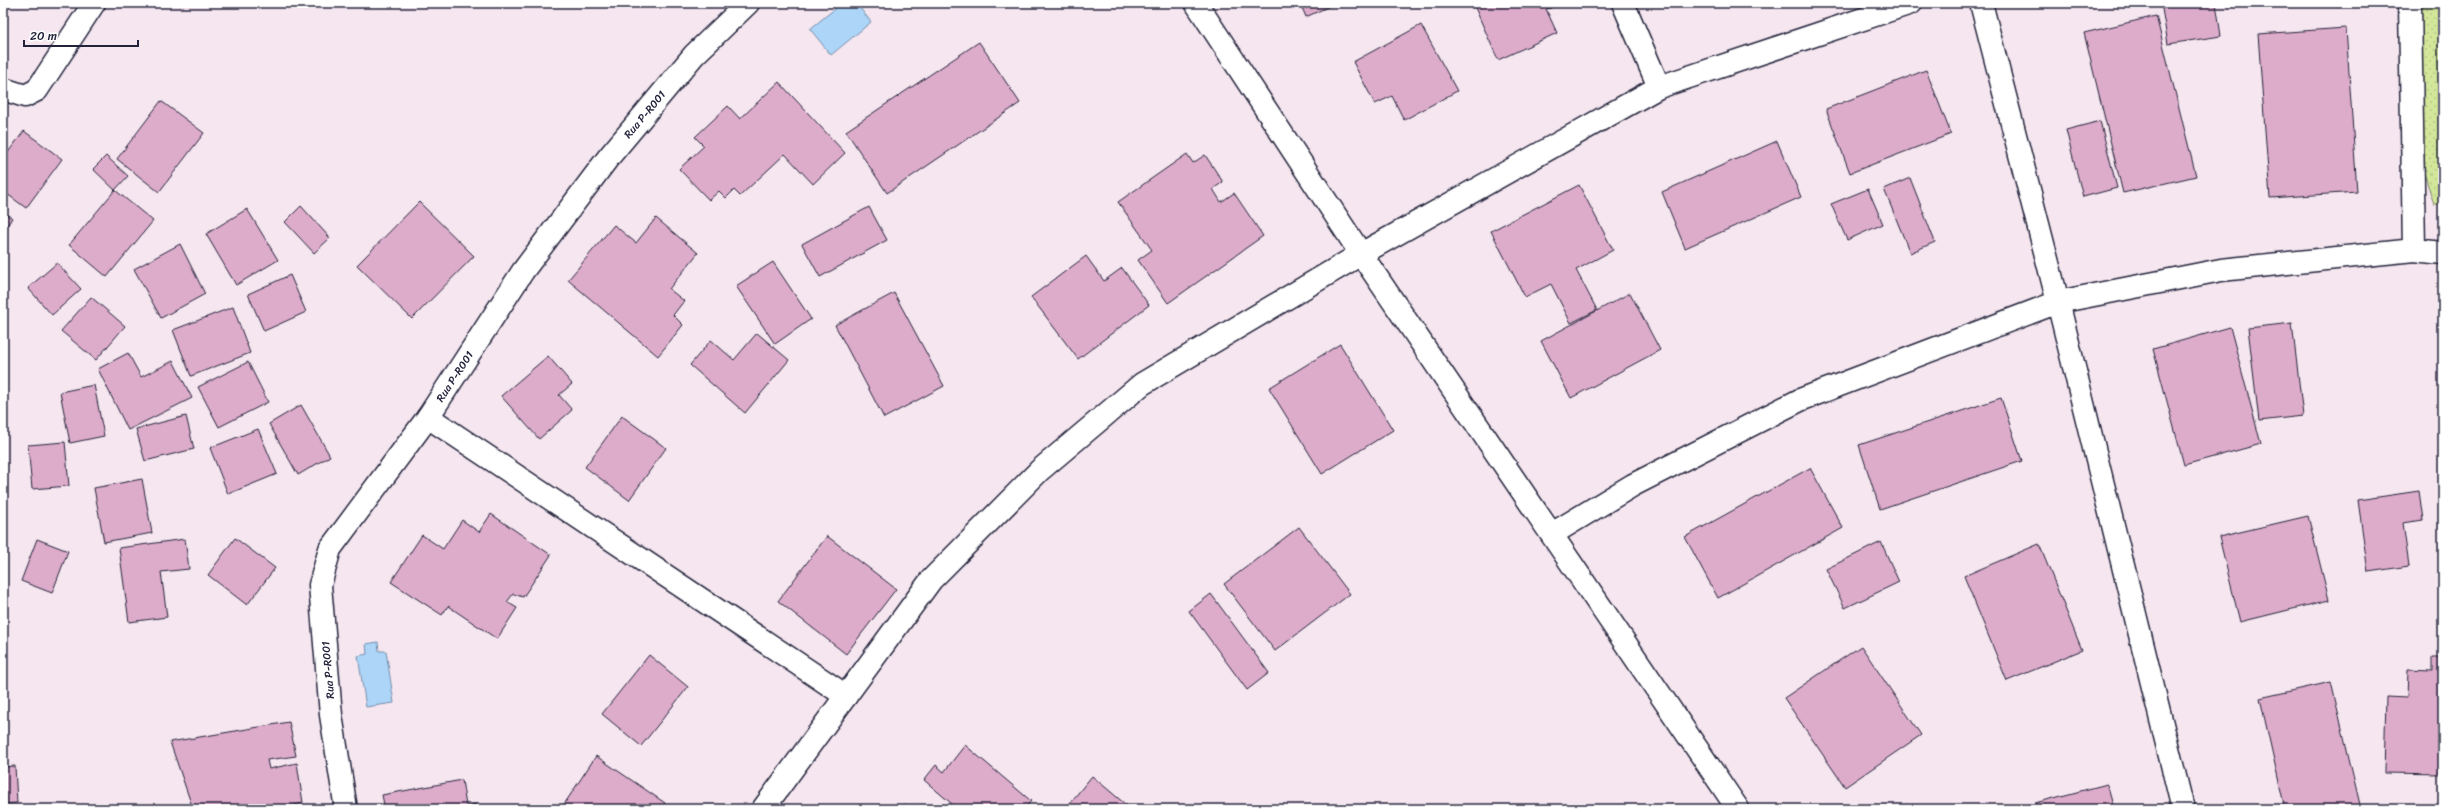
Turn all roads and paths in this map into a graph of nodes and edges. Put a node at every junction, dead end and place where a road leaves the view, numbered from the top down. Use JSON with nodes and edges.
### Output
{"nodes":[{"id":1,"x":94,"y":3,"type":"edge"},
{"id":2,"x":748,"y":3,"type":"edge"},
{"id":3,"x":1196,"y":3,"type":"edge"},
{"id":4,"x":1623,"y":3,"type":"edge"},
{"id":5,"x":1911,"y":3,"type":"edge"},
{"id":6,"x":1981,"y":3,"type":"edge"},
{"id":7,"x":2410,"y":3,"type":"edge"},
{"id":8,"x":1659,"y":87,"type":"junction"},
{"id":9,"x":3,"y":89,"type":"edge"},
{"id":10,"x":2414,"y":250,"type":"junction"},
{"id":11,"x":2443,"y":252,"type":"edge"},
{"id":12,"x":1361,"y":254,"type":"junction"},
{"id":13,"x":2058,"y":302,"type":"junction"},
{"id":14,"x":428,"y":417,"type":"junction"},
{"id":15,"x":1552,"y":534,"type":"junction"},
{"id":16,"x":846,"y":696,"type":"junction"},
{"id":17,"x":346,"y":809,"type":"edge"},
{"id":18,"x":762,"y":809,"type":"edge"},
{"id":19,"x":1738,"y":809,"type":"edge"},
{"id":20,"x":2183,"y":809,"type":"edge"}],
"edges":[{"from":1,"to":9,"type":"street"},
{"from":2,"to":14,"type":"street","name":"Rua P-R001"},
{"from":3,"to":12,"type":"street"},
{"from":4,"to":8,"type":"street"},
{"from":5,"to":8,"type":"street"},
{"from":6,"to":13,"type":"street"},
{"from":7,"to":10,"type":"street"},
{"from":8,"to":12,"type":"street"},
{"from":10,"to":11,"type":"street"},
{"from":10,"to":13,"type":"street"},
{"from":12,"to":15,"type":"street"},
{"from":12,"to":16,"type":"street"},
{"from":13,"to":15,"type":"street"},
{"from":13,"to":20,"type":"street"},
{"from":14,"to":16,"type":"street"},
{"from":14,"to":17,"type":"street","name":"Rua P-R001"},
{"from":15,"to":19,"type":"street"},
{"from":16,"to":18,"type":"street"}]}
